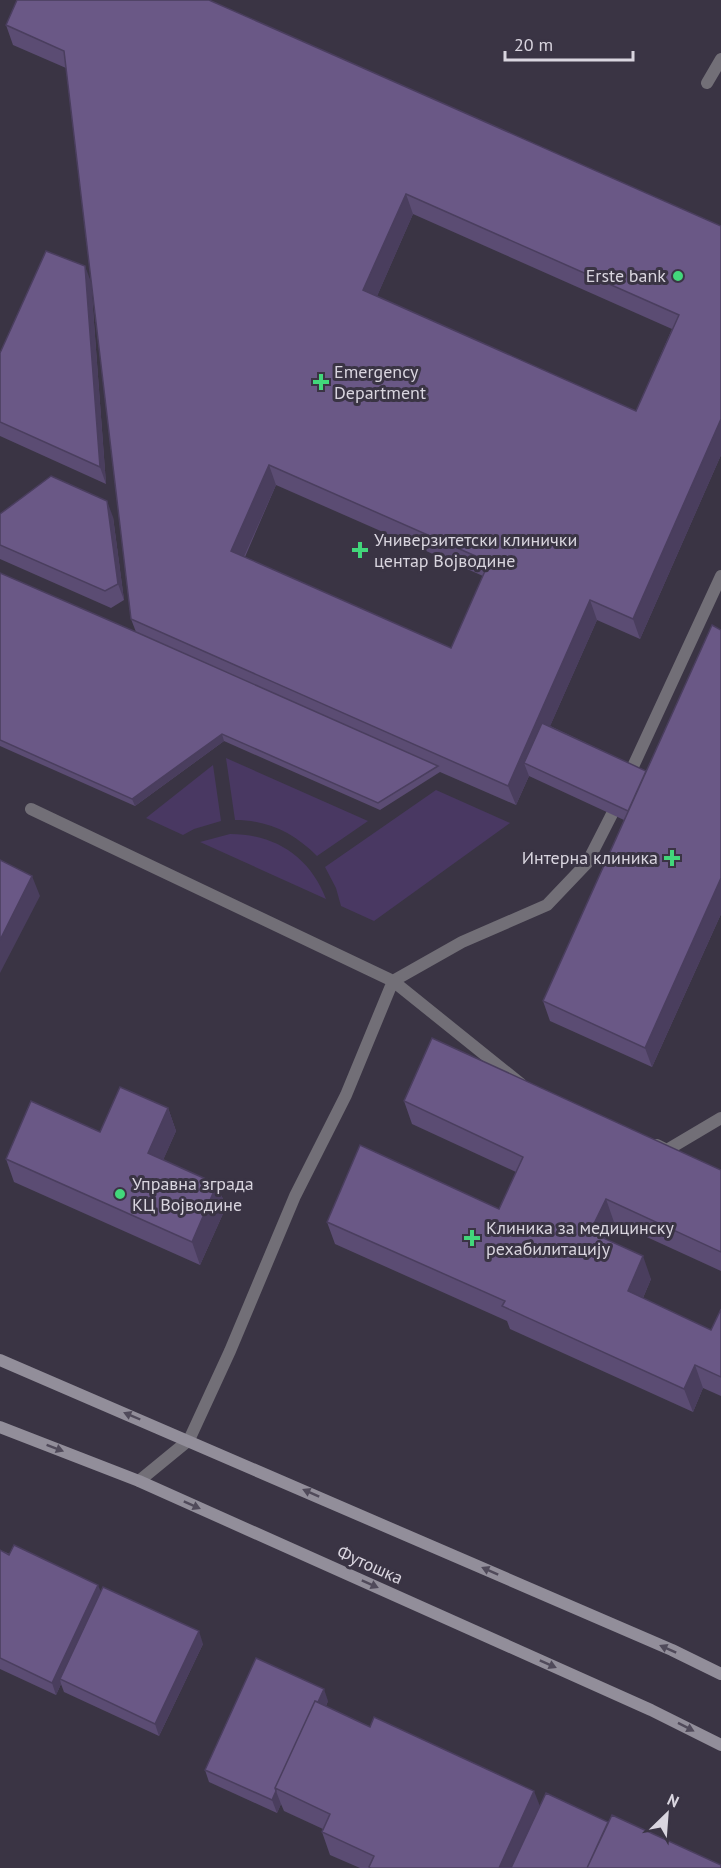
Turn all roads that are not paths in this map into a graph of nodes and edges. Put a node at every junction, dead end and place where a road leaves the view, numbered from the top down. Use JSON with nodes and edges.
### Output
{"nodes":[{"id":1,"x":721,"y":59,"type":"edge"},
{"id":2,"x":707,"y":83,"type":"dead end"},
{"id":3,"x":721,"y":576,"type":"edge"},
{"id":4,"x":716,"y":600,"type":"edge"},
{"id":5,"x":630,"y":773,"type":"edge"},
{"id":6,"x":31,"y":809,"type":"dead end"},
{"id":7,"x":612,"y":814,"type":"edge"},
{"id":8,"x":393,"y":981,"type":"junction"},
{"id":9,"x":532,"y":1089,"type":"edge"},
{"id":10,"x":721,"y":1118,"type":"edge"},
{"id":11,"x":647,"y":1140,"type":"edge"},
{"id":12,"x":0,"y":1360,"type":"edge"},
{"id":13,"x":0,"y":1427,"type":"edge"},
{"id":14,"x":189,"y":1440,"type":"junction"},
{"id":15,"x":138,"y":1481,"type":"junction"},
{"id":16,"x":721,"y":1674,"type":"edge"},
{"id":17,"x":721,"y":1745,"type":"edge"}],
"edges":[{"from":1,"to":2,"type":"lane"},
{"from":3,"to":4,"type":"lane"},
{"from":4,"to":5,"type":"lane"},
{"from":6,"to":8,"type":"lane"},
{"from":7,"to":8,"type":"lane"},
{"from":8,"to":9,"type":"lane"},
{"from":8,"to":14,"type":"lane"},
{"from":10,"to":11,"type":"lane"},
{"from":14,"to":12,"type":"main road","one_way":true},
{"from":13,"to":15,"type":"main road","name":"Футошка","one_way":true},
{"from":14,"to":15,"type":"lane"},
{"from":16,"to":14,"type":"main road","one_way":true},
{"from":15,"to":17,"type":"main road","name":"Футошка","one_way":true}]}
